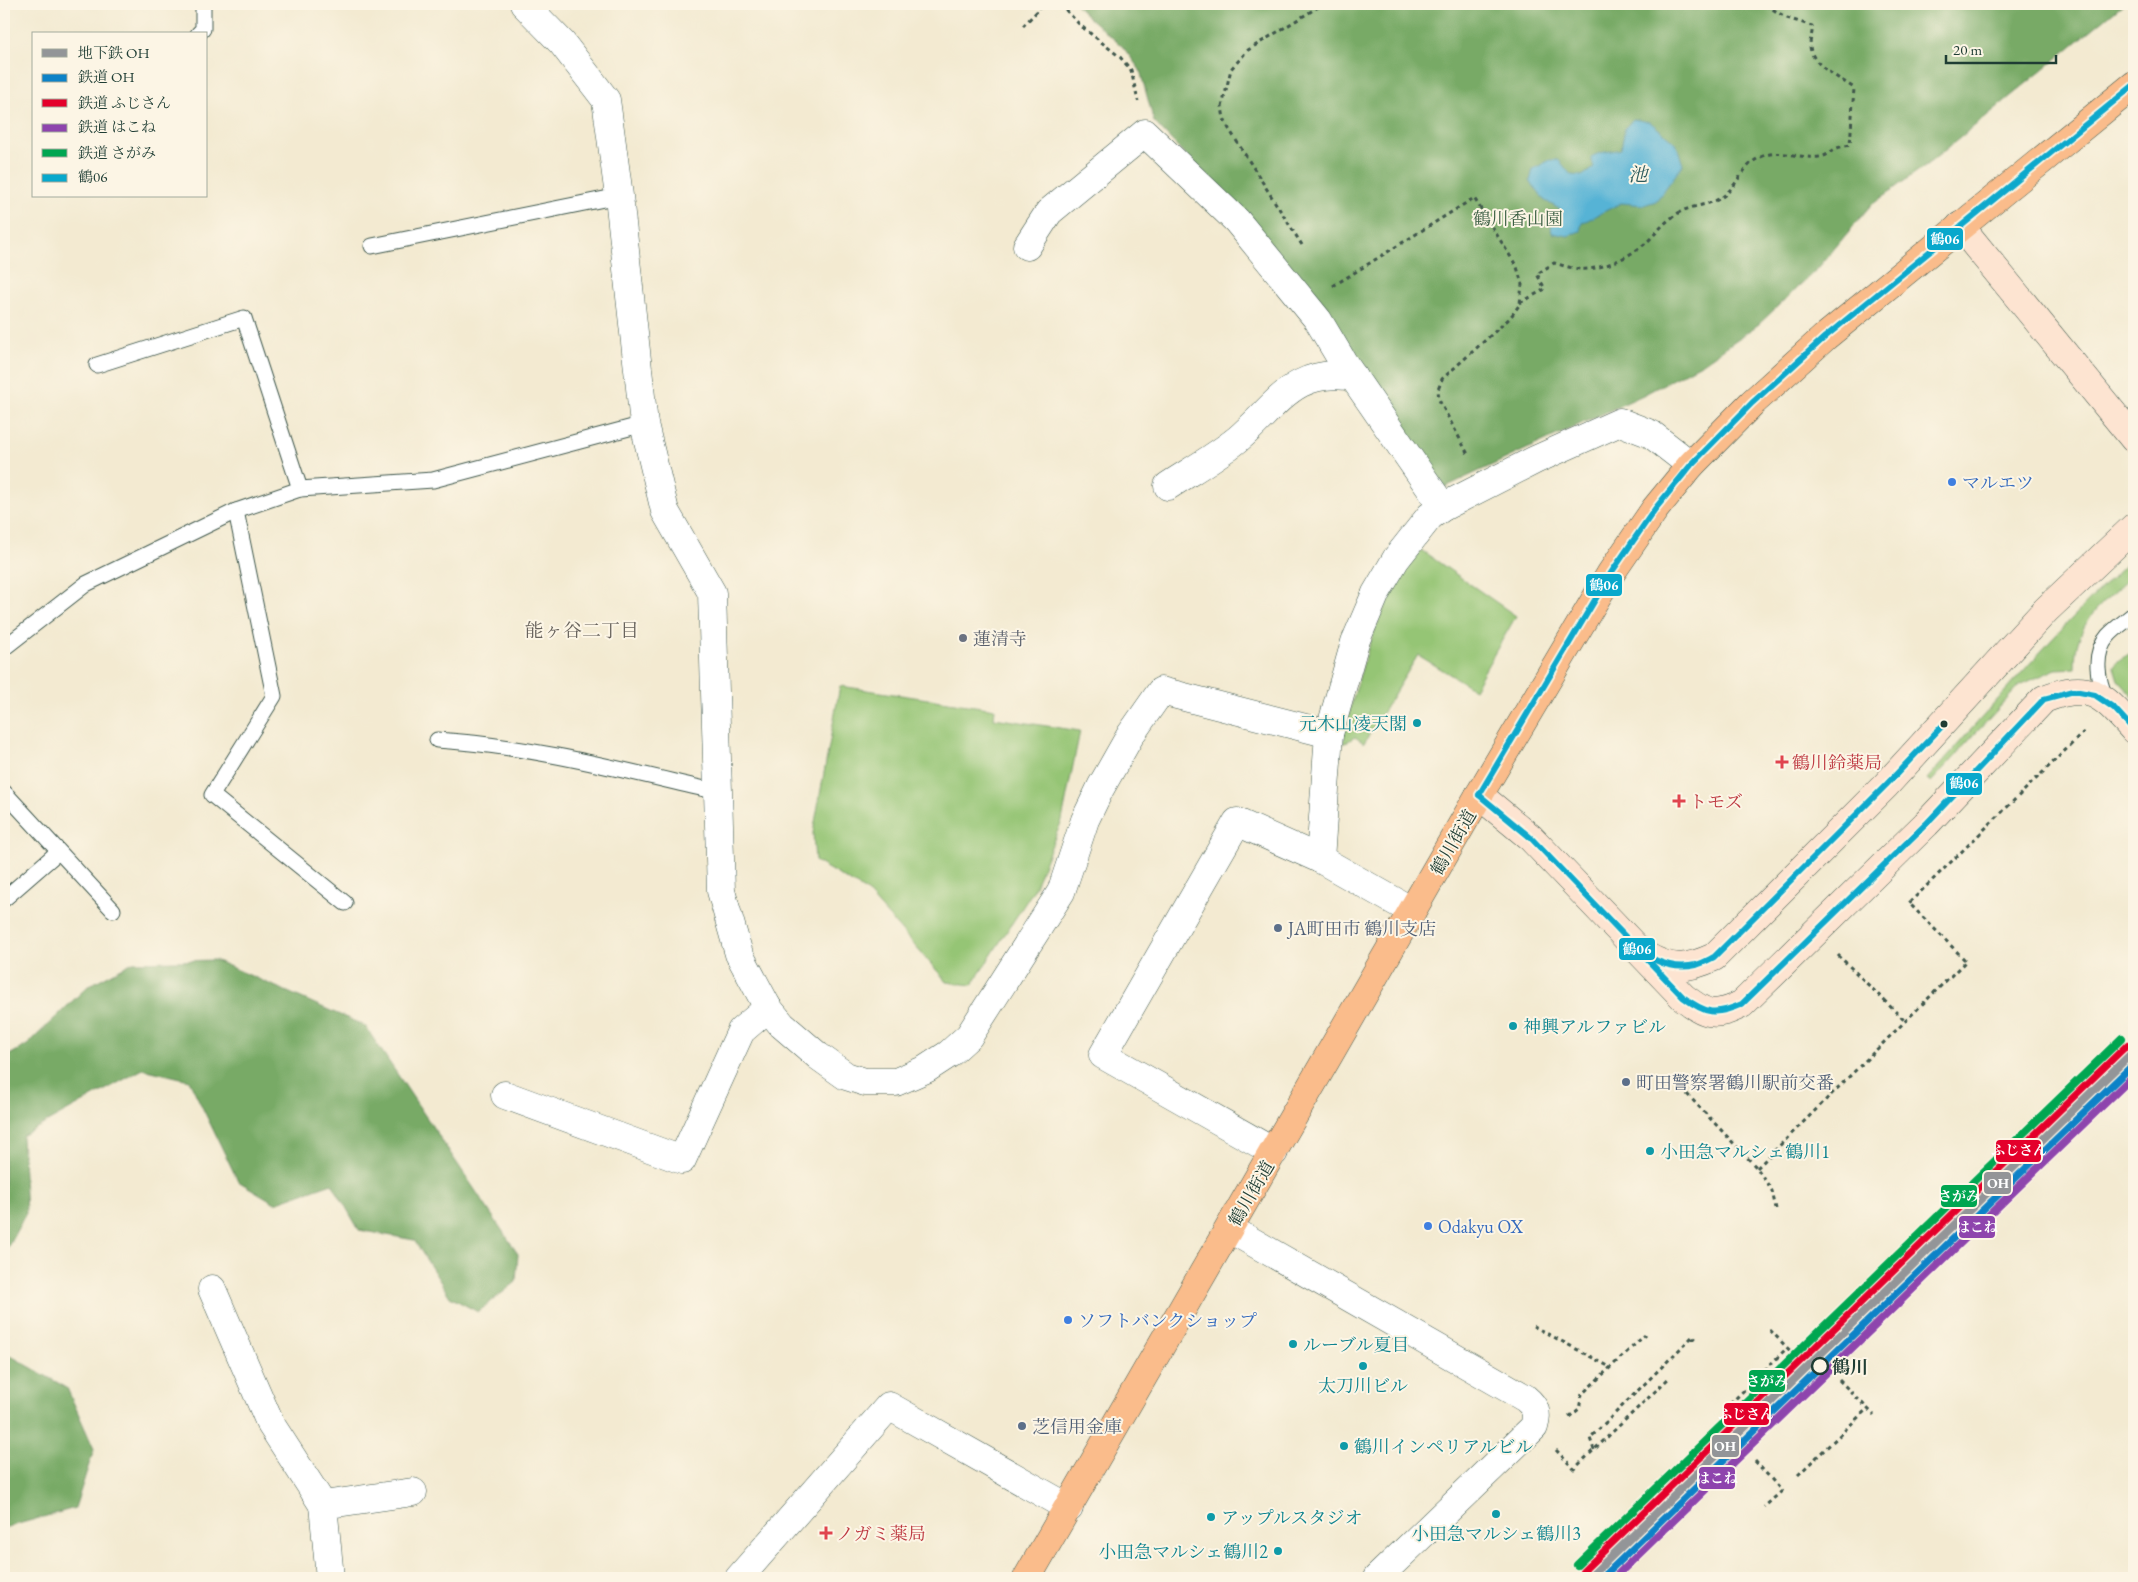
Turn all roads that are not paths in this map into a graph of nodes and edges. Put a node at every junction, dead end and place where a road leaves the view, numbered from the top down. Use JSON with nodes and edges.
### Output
{"nodes":[{"id":1,"x":203,"y":4,"type":"edge"},
{"id":2,"x":524,"y":4,"type":"edge"},
{"id":3,"x":200,"y":32,"type":"edge"},
{"id":4,"x":2134,"y":85,"type":"edge"},
{"id":5,"x":619,"y":196,"type":"junction"},
{"id":6,"x":1960,"y":226,"type":"junction"},
{"id":7,"x":372,"y":246,"type":"dead end"},
{"id":8,"x":1026,"y":246,"type":"dead end"},
{"id":9,"x":97,"y":365,"type":"dead end"},
{"id":10,"x":1354,"y":377,"type":"junction"},
{"id":11,"x":644,"y":424,"type":"junction"},
{"id":12,"x":2134,"y":438,"type":"edge"},
{"id":13,"x":1691,"y":465,"type":"junction"},
{"id":14,"x":1168,"y":486,"type":"dead end"},
{"id":15,"x":300,"y":489,"type":"junction"},
{"id":16,"x":1443,"y":507,"type":"junction"},
{"id":17,"x":236,"y":511,"type":"junction"},
{"id":18,"x":2134,"y":527,"type":"edge"},
{"id":19,"x":2134,"y":614,"type":"edge"},
{"id":20,"x":4,"y":648,"type":"edge"},
{"id":21,"x":2107,"y":701,"type":"junction"},
{"id":22,"x":2134,"y":730,"type":"edge"},
{"id":23,"x":1329,"y":734,"type":"junction"},
{"id":24,"x":437,"y":740,"type":"dead end"},
{"id":25,"x":4,"y":792,"type":"edge"},
{"id":26,"x":718,"y":792,"type":"junction"},
{"id":27,"x":1480,"y":795,"type":"junction"},
{"id":28,"x":58,"y":852,"type":"junction"},
{"id":29,"x":1320,"y":859,"type":"junction"},
{"id":30,"x":4,"y":899,"type":"edge"},
{"id":31,"x":345,"y":904,"type":"dead end"},
{"id":32,"x":113,"y":910,"type":"dead end"},
{"id":33,"x":1412,"y":911,"type":"junction"},
{"id":34,"x":1636,"y":950,"type":"junction"},
{"id":35,"x":768,"y":1008,"type":"junction"},
{"id":36,"x":505,"y":1095,"type":"dead end"},
{"id":37,"x":1274,"y":1152,"type":"junction"},
{"id":38,"x":1230,"y":1229,"type":"junction"},
{"id":39,"x":212,"y":1289,"type":"dead end"},
{"id":40,"x":414,"y":1492,"type":"dead end"},
{"id":41,"x":324,"y":1505,"type":"junction"},
{"id":42,"x":1069,"y":1508,"type":"junction"},
{"id":43,"x":330,"y":1578,"type":"edge"},
{"id":44,"x":739,"y":1578,"type":"edge"},
{"id":45,"x":1027,"y":1578,"type":"edge"},
{"id":46,"x":1377,"y":1578,"type":"edge"}],
"edges":[{"from":1,"to":3,"type":"lane"},
{"from":2,"to":5,"type":"street"},
{"from":4,"to":6,"type":"main road","name":"鶴川街道"},
{"from":5,"to":7,"type":"lane"},
{"from":5,"to":11,"type":"street"},
{"from":6,"to":12,"type":"street"},
{"from":6,"to":13,"type":"main road","name":"鶴川街道"},
{"from":8,"to":10,"type":"street"},
{"from":9,"to":15,"type":"lane"},
{"from":10,"to":14,"type":"street"},
{"from":10,"to":16,"type":"street"},
{"from":11,"to":15,"type":"lane"},
{"from":11,"to":26,"type":"street"},
{"from":13,"to":16,"type":"street"},
{"from":13,"to":27,"type":"main road","name":"鶴川街道"},
{"from":15,"to":17,"type":"lane"},
{"from":16,"to":23,"type":"street"},
{"from":17,"to":20,"type":"lane"},
{"from":17,"to":31,"type":"lane"},
{"from":18,"to":34,"type":"street"},
{"from":19,"to":21,"type":"lane"},
{"from":21,"to":22,"type":"street"},
{"from":21,"to":34,"type":"street"},
{"from":23,"to":29,"type":"street"},
{"from":23,"to":35,"type":"street"},
{"from":24,"to":26,"type":"lane"},
{"from":25,"to":28,"type":"lane"},
{"from":26,"to":35,"type":"street"},
{"from":27,"to":33,"type":"main road","name":"鶴川街道"},
{"from":27,"to":34,"type":"street"},
{"from":28,"to":30,"type":"lane"},
{"from":28,"to":32,"type":"lane"},
{"from":29,"to":33,"type":"street"},
{"from":29,"to":37,"type":"street"},
{"from":33,"to":37,"type":"main road","name":"鶴川街道"},
{"from":35,"to":36,"type":"street"},
{"from":37,"to":38,"type":"main road","name":"鶴川街道"},
{"from":38,"to":42,"type":"main road","name":"鶴川街道"},
{"from":38,"to":46,"type":"street"},
{"from":39,"to":41,"type":"street"},
{"from":40,"to":41,"type":"street"},
{"from":41,"to":43,"type":"street"},
{"from":42,"to":44,"type":"street"},
{"from":42,"to":45,"type":"main road","name":"鶴川街道"}]}
